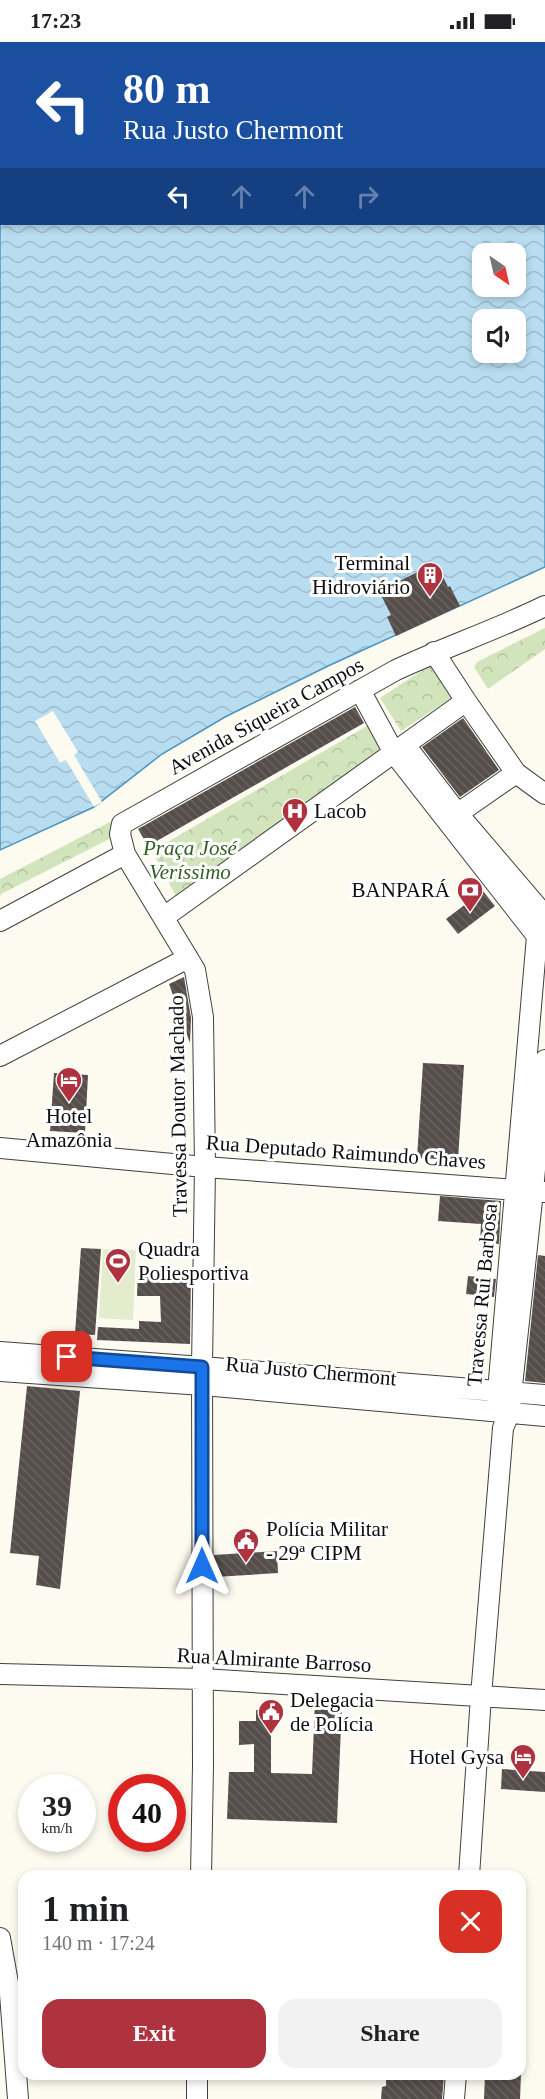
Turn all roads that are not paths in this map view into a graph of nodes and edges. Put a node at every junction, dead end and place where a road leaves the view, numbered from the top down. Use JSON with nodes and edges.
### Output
{"nodes":[{"id":1,"x":545,"y":606,"type":"edge"},
{"id":2,"x":434,"y":652,"type":"junction"},
{"id":3,"x":360,"y":690,"type":"junction"},
{"id":4,"x":466,"y":701,"type":"junction"},
{"id":5,"x":399,"y":749,"type":"junction"},
{"id":6,"x":516,"y":773,"type":"junction"},
{"id":7,"x":545,"y":794,"type":"edge"},
{"id":8,"x":452,"y":818,"type":"junction"},
{"id":9,"x":122,"y":824,"type":"joint"},
{"id":10,"x":125,"y":854,"type":"junction"},
{"id":11,"x":543,"y":915,"type":"edge"},
{"id":12,"x":164,"y":917,"type":"junction"},
{"id":13,"x":0,"y":921,"type":"edge"},
{"id":14,"x":541,"y":938,"type":"edge"},
{"id":15,"x":188,"y":958,"type":"junction"},
{"id":16,"x":0,"y":1056,"type":"edge"},
{"id":17,"x":545,"y":1060,"type":"edge"},
{"id":18,"x":0,"y":1148,"type":"edge"},
{"id":19,"x":205,"y":1167,"type":"junction"},
{"id":20,"x":531,"y":1190,"type":"edge"},
{"id":21,"x":0,"y":1352,"type":"edge"},
{"id":22,"x":0,"y":1371,"type":"edge"},
{"id":23,"x":203,"y":1376,"type":"junction"},
{"id":24,"x":504,"y":1392,"type":"junction"},
{"id":25,"x":545,"y":1395,"type":"edge"},
{"id":26,"x":545,"y":1416,"type":"edge"},
{"id":27,"x":503,"y":1418,"type":"junction"},
{"id":28,"x":0,"y":1674,"type":"edge"},
{"id":29,"x":202,"y":1680,"type":"junction"},
{"id":30,"x":480,"y":1696,"type":"junction"},
{"id":31,"x":545,"y":1700,"type":"edge"},
{"id":32,"x":201,"y":1870,"type":"edge"},
{"id":33,"x":469,"y":1870,"type":"edge"},
{"id":34,"x":0,"y":1938,"type":"edge"},
{"id":35,"x":197,"y":2080,"type":"edge"},
{"id":36,"x":456,"y":2080,"type":"edge"},
{"id":37,"x":18,"y":2099,"type":"edge"},
{"id":38,"x":197,"y":2099,"type":"edge"},
{"id":39,"x":454,"y":2099,"type":"edge"}],
"edges":[{"from":1,"to":2,"type":"street","name":"Avenida Siqueira Campos"},
{"from":2,"to":3,"type":"street","name":"Avenida Siqueira Campos"},
{"from":2,"to":4,"type":"street"},
{"from":3,"to":5,"type":"street"},
{"from":3,"to":9,"type":"street","name":"Avenida Siqueira Campos"},
{"from":4,"to":5,"type":"street"},
{"from":4,"to":6,"type":"street"},
{"from":5,"to":8,"type":"street"},
{"from":5,"to":12,"type":"street"},
{"from":6,"to":7,"type":"street"},
{"from":6,"to":8,"type":"street"},
{"from":8,"to":11,"type":"street"},
{"from":8,"to":14,"type":"street"},
{"from":9,"to":10,"type":"street","name":"Travessa Doutor Machado"},
{"from":10,"to":12,"type":"street","name":"Travessa Doutor Machado"},
{"from":10,"to":13,"type":"street"},
{"from":11,"to":14,"type":"street","name":"Travessa Rui Barbosa"},
{"from":12,"to":15,"type":"street","name":"Travessa Doutor Machado"},
{"from":14,"to":20,"type":"street","name":"Travessa Rui Barbosa"},
{"from":15,"to":16,"type":"street"},
{"from":15,"to":19,"type":"street","name":"Travessa Doutor Machado"},
{"from":17,"to":20,"type":"street","name":"Travessa Rui Barbosa"},
{"from":18,"to":19,"type":"street","name":"Rua Deputado Raimundo Chaves"},
{"from":19,"to":20,"type":"street","name":"Rua Deputado Raimundo Chaves"},
{"from":19,"to":23,"type":"street","name":"Travessa Doutor Machado"},
{"from":20,"to":24,"type":"street","name":"Travessa Rui Barbosa"},
{"from":21,"to":23,"type":"street","name":"Rua Justo Chermont"},
{"from":22,"to":23,"type":"street","name":"Rua Justo Chermont"},
{"from":23,"to":24,"type":"street","name":"Rua Justo Chermont"},
{"from":23,"to":27,"type":"street","name":"Rua Justo Chermont"},
{"from":23,"to":29,"type":"street","name":"Travessa Doutor Machado"},
{"from":24,"to":25,"type":"street","name":"Rua Justo Chermont"},
{"from":24,"to":27,"type":"street","name":"Travessa Rui Barbosa"},
{"from":26,"to":27,"type":"street","name":"Rua Justo Chermont"},
{"from":27,"to":30,"type":"street","name":"Travessa Rui Barbosa"},
{"from":28,"to":29,"type":"street","name":"Rua Almirante Barroso"},
{"from":29,"to":30,"type":"street","name":"Rua Almirante Barroso"},
{"from":29,"to":32,"type":"street","name":"Travessa Doutor Machado"},
{"from":30,"to":31,"type":"street","name":"Rua Almirante Barroso"},
{"from":30,"to":33,"type":"street","name":"Travessa Rui Barbosa"},
{"from":34,"to":37,"type":"street"},
{"from":35,"to":38,"type":"street"},
{"from":36,"to":39,"type":"street"}]}
